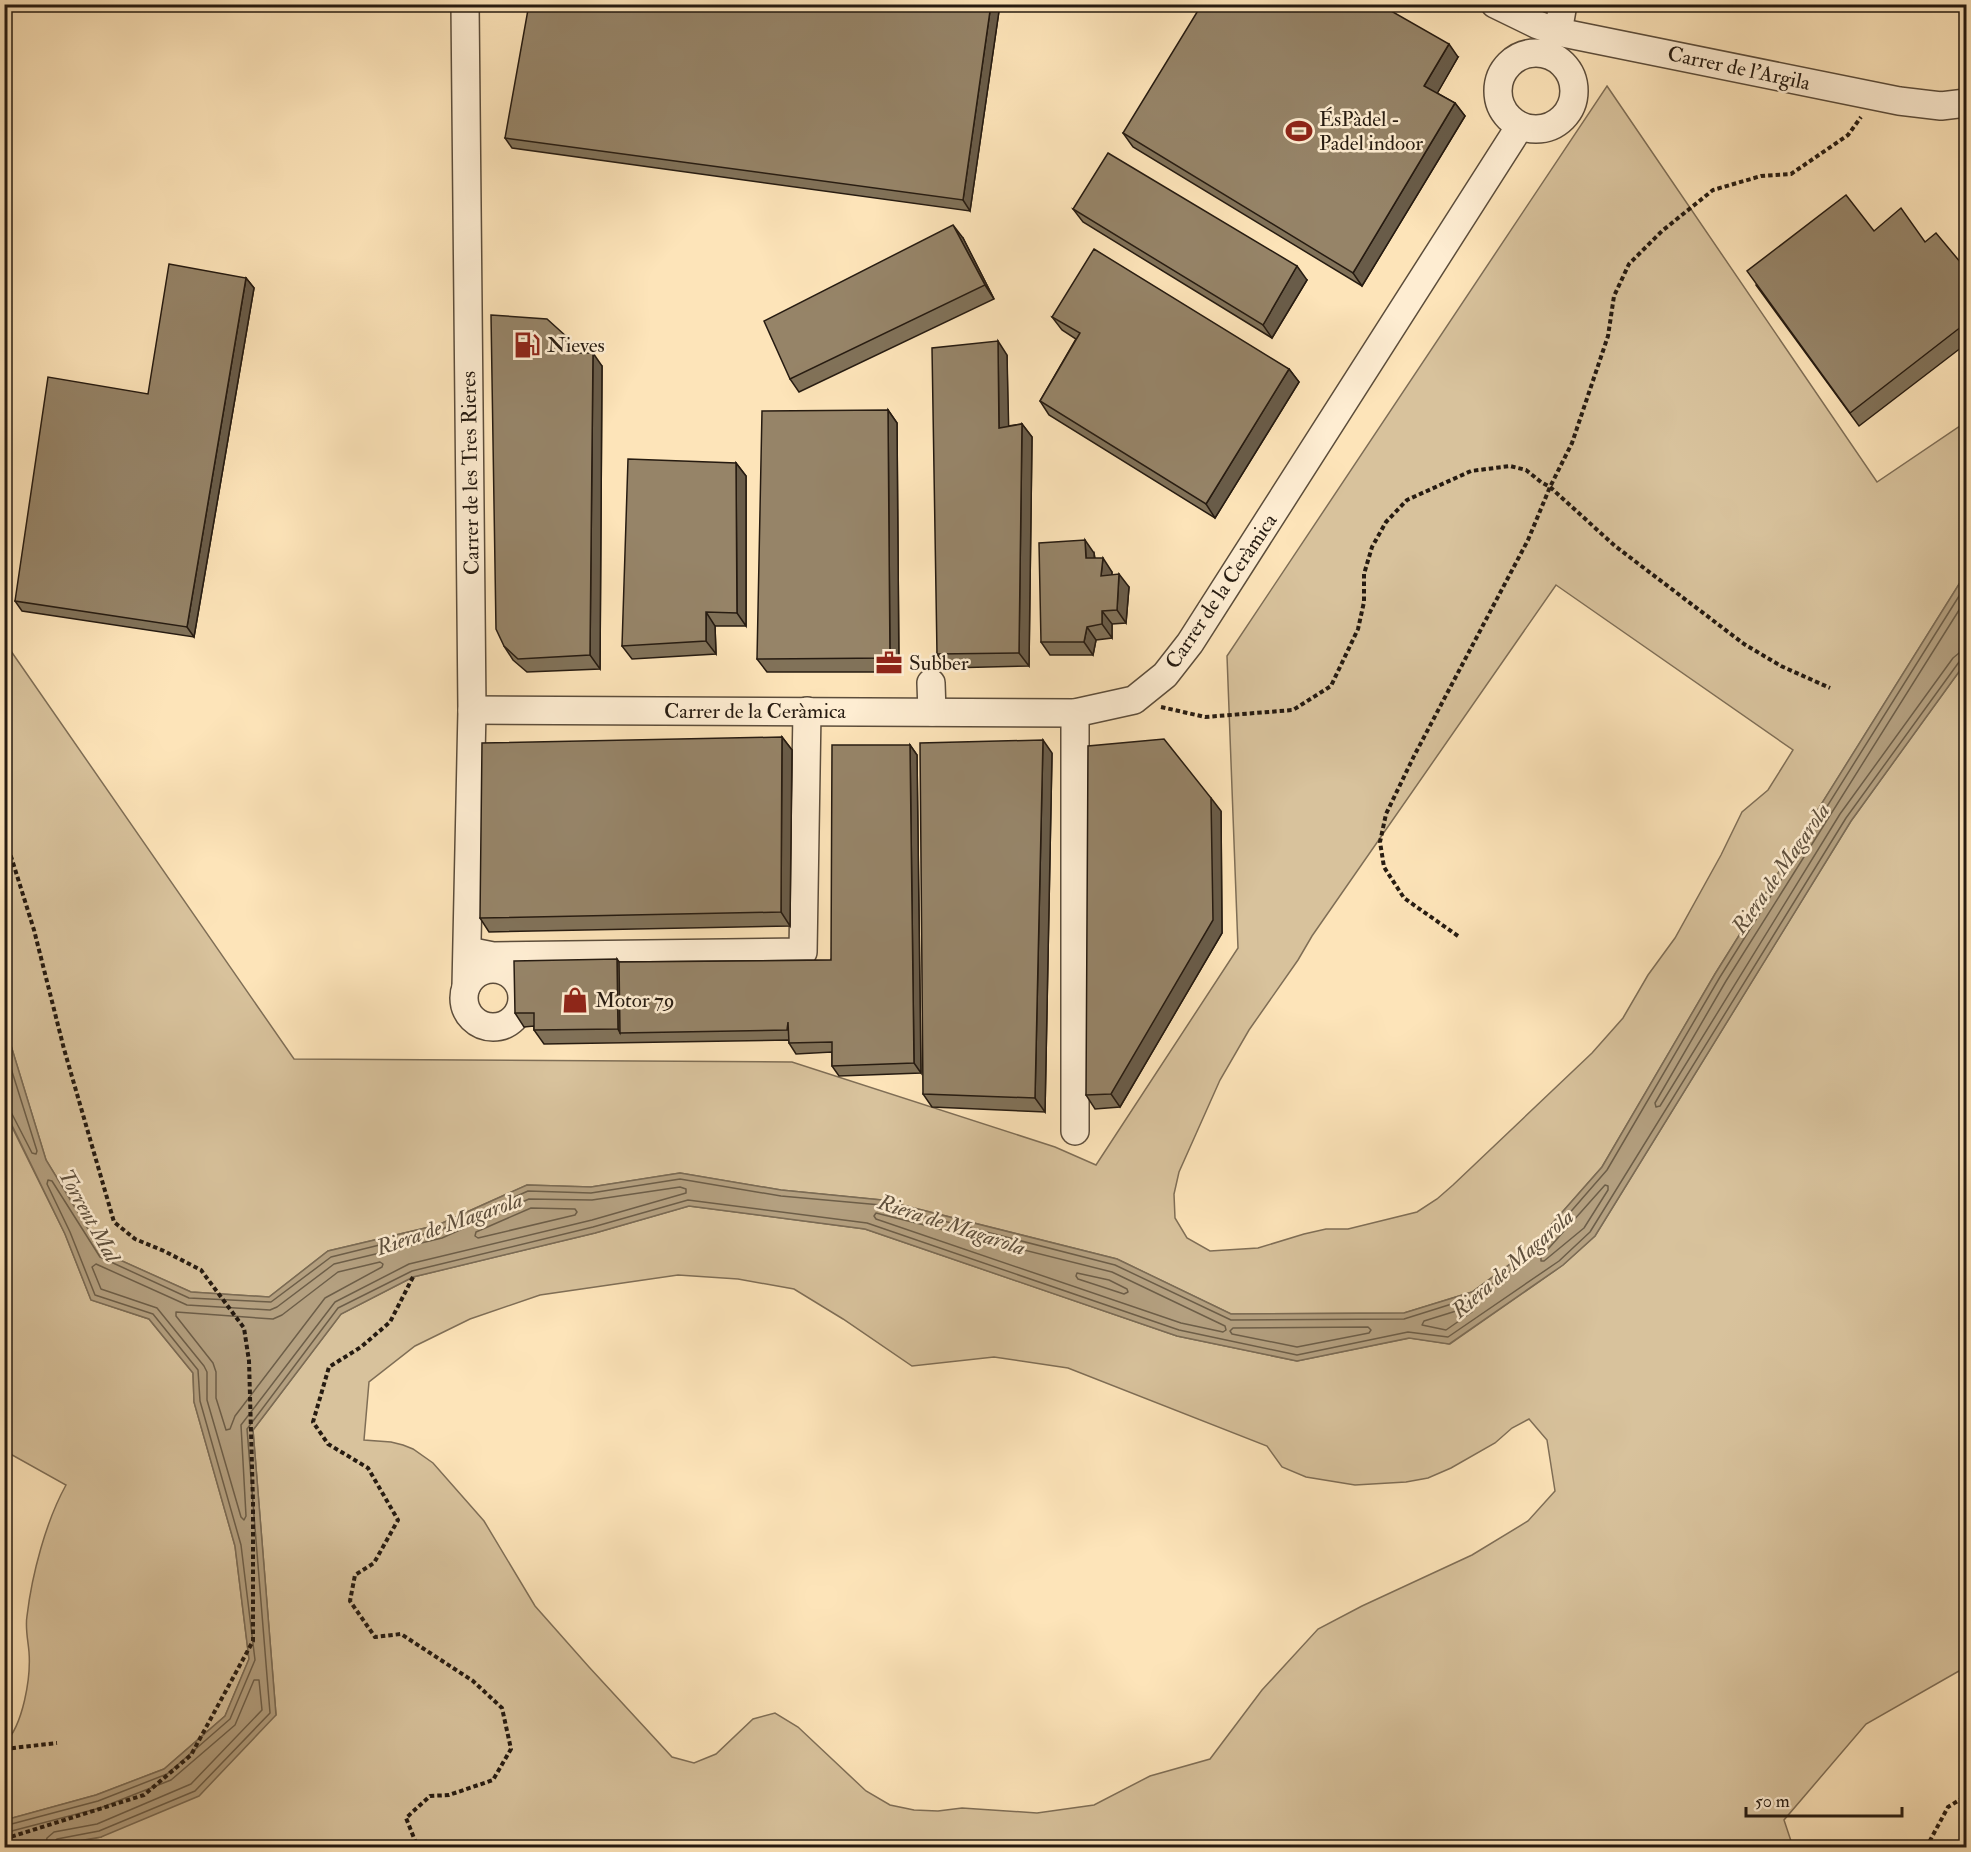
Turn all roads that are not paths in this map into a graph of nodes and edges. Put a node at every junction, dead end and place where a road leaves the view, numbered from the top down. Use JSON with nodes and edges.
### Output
{"nodes":[{"id":1,"x":465,"y":4,"type":"edge"},
{"id":2,"x":1563,"y":4,"type":"edge"},
{"id":3,"x":1505,"y":10,"type":"edge"},
{"id":4,"x":1558,"y":32,"type":"junction"},
{"id":5,"x":1593,"y":39,"type":"junction"},
{"id":6,"x":1522,"y":56,"type":"junction"},
{"id":7,"x":1560,"y":61,"type":"junction"},
{"id":8,"x":1966,"y":103,"type":"edge"},
{"id":9,"x":1520,"y":126,"type":"junction"},
{"id":10,"x":932,"y":682,"type":"dead end"},
{"id":11,"x":472,"y":710,"type":"junction"},
{"id":12,"x":807,"y":711,"type":"junction"},
{"id":13,"x":932,"y":712,"type":"junction"},
{"id":14,"x":1075,"y":713,"type":"junction"},
{"id":15,"x":480,"y":955,"type":"junction"},
{"id":16,"x":1075,"y":1131,"type":"dead end"}],
"edges":[{"from":1,"to":11,"type":"street","name":"Carrer de les Tres Rieres"},
{"from":2,"to":4,"type":"street"},
{"from":3,"to":4,"type":"street","name":"Carrer de l'Argila"},
{"from":3,"to":6,"type":"street"},
{"from":4,"to":5,"type":"street","name":"Carrer de l'Argila"},
{"from":5,"to":7,"type":"street"},
{"from":5,"to":8,"type":"street","name":"Carrer de l'Argila"},
{"from":6,"to":7,"type":"street"},
{"from":6,"to":9,"type":"street"},
{"from":7,"to":9,"type":"street"},
{"from":9,"to":14,"type":"street","name":"Carrer de la Ceràmica"},
{"from":10,"to":13,"type":"street"},
{"from":11,"to":12,"type":"street","name":"Carrer de la Ceràmica"},
{"from":11,"to":15,"type":"street","name":"Carrer de les Tres Rieres"},
{"from":12,"to":13,"type":"street","name":"Carrer de la Ceràmica"},
{"from":12,"to":15,"type":"street"},
{"from":13,"to":14,"type":"street","name":"Carrer de la Ceràmica"},
{"from":14,"to":16,"type":"street"},
{"from":15,"to":15,"type":"street","name":"Carrer de les Tres Rieres"}]}
